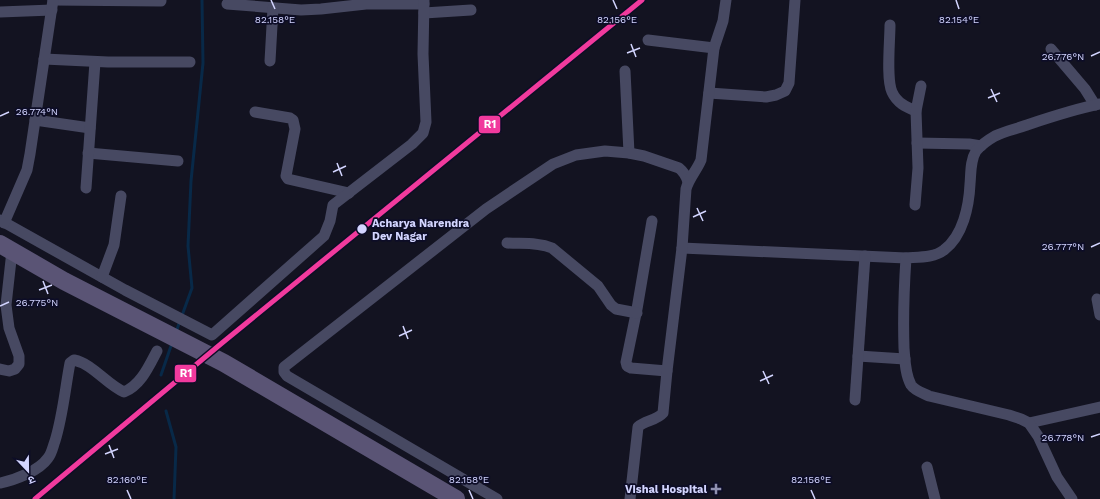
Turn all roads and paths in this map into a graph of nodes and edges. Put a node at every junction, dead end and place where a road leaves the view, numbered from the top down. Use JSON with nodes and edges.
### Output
{"nodes":[{"id":1,"x":726,"y":0,"type":"edge"},
{"id":2,"x":795,"y":0,"type":"edge"},
{"id":3,"x":161,"y":1,"type":"dead end"},
{"id":4,"x":53,"y":4,"type":"edge"},
{"id":5,"x":226,"y":4,"type":"dead end"},
{"id":6,"x":424,"y":6,"type":"edge"},
{"id":7,"x":273,"y":8,"type":"junction"},
{"id":8,"x":471,"y":10,"type":"dead end"},
{"id":9,"x":0,"y":12,"type":"edge"},
{"id":10,"x":890,"y":25,"type":"dead end"},
{"id":11,"x":648,"y":40,"type":"dead end"},
{"id":12,"x":714,"y":48,"type":"junction"},
{"id":13,"x":1051,"y":49,"type":"dead end"},
{"id":14,"x":44,"y":59,"type":"junction"},
{"id":15,"x":270,"y":61,"type":"dead end"},
{"id":16,"x":95,"y":62,"type":"junction"},
{"id":17,"x":190,"y":62,"type":"dead end"},
{"id":18,"x":625,"y":71,"type":"dead end"},
{"id":19,"x":921,"y":86,"type":"dead end"},
{"id":20,"x":708,"y":93,"type":"junction"},
{"id":21,"x":1097,"y":105,"type":"edge"},
{"id":22,"x":916,"y":111,"type":"junction"},
{"id":23,"x":255,"y":112,"type":"dead end"},
{"id":24,"x":35,"y":120,"type":"junction"},
{"id":25,"x":90,"y":128,"type":"junction"},
{"id":26,"x":916,"y":144,"type":"junction"},
{"id":27,"x":981,"y":146,"type":"junction"},
{"id":28,"x":88,"y":153,"type":"junction"},
{"id":29,"x":629,"y":153,"type":"junction"},
{"id":30,"x":178,"y":161,"type":"dead end"},
{"id":31,"x":688,"y":182,"type":"junction"},
{"id":32,"x":86,"y":188,"type":"dead end"},
{"id":33,"x":349,"y":193,"type":"junction"},
{"id":34,"x":121,"y":196,"type":"dead end"},
{"id":35,"x":915,"y":205,"type":"dead end"},
{"id":36,"x":652,"y":221,"type":"dead end"},
{"id":37,"x":2,"y":222,"type":"edge"},
{"id":38,"x":507,"y":243,"type":"dead end"},
{"id":39,"x":6,"y":248,"type":"edge"},
{"id":40,"x":682,"y":248,"type":"junction"},
{"id":41,"x":865,"y":256,"type":"junction"},
{"id":42,"x":906,"y":258,"type":"junction"},
{"id":43,"x":102,"y":277,"type":"junction"},
{"id":44,"x":1097,"y":298,"type":"dead end"},
{"id":45,"x":637,"y":313,"type":"junction"},
{"id":46,"x":1100,"y":315,"type":"edge"},
{"id":47,"x":158,"y":351,"type":"dead end"},
{"id":48,"x":858,"y":356,"type":"junction"},
{"id":49,"x":905,"y":359,"type":"junction"},
{"id":50,"x":0,"y":369,"type":"edge"},
{"id":51,"x":667,"y":371,"type":"junction"},
{"id":52,"x":855,"y":400,"type":"dead end"},
{"id":53,"x":1100,"y":407,"type":"edge"},
{"id":54,"x":1029,"y":423,"type":"junction"},
{"id":55,"x":927,"y":467,"type":"dead end"},
{"id":56,"x":0,"y":483,"type":"edge"},
{"id":57,"x":456,"y":499,"type":"edge"},
{"id":58,"x":497,"y":499,"type":"edge"},
{"id":59,"x":630,"y":499,"type":"edge"},
{"id":60,"x":935,"y":499,"type":"edge"},
{"id":61,"x":1072,"y":499,"type":"edge"}],
"edges":[{"from":1,"to":12,"type":"street"},
{"from":2,"to":20,"type":"street"},
{"from":3,"to":4,"type":"street"},
{"from":4,"to":9,"type":"street"},
{"from":4,"to":14,"type":"street"},
{"from":5,"to":7,"type":"street"},
{"from":6,"to":7,"type":"street"},
{"from":6,"to":8,"type":"street"},
{"from":6,"to":33,"type":"street"},
{"from":7,"to":15,"type":"street"},
{"from":10,"to":22,"type":"street"},
{"from":11,"to":12,"type":"street"},
{"from":12,"to":20,"type":"street"},
{"from":13,"to":21,"type":"street"},
{"from":14,"to":16,"type":"street"},
{"from":14,"to":24,"type":"street"},
{"from":16,"to":17,"type":"street"},
{"from":16,"to":25,"type":"street"},
{"from":18,"to":29,"type":"street"},
{"from":19,"to":22,"type":"street"},
{"from":20,"to":31,"type":"street"},
{"from":21,"to":27,"type":"street"},
{"from":22,"to":26,"type":"street"},
{"from":23,"to":33,"type":"street"},
{"from":24,"to":25,"type":"street"},
{"from":24,"to":37,"type":"street"},
{"from":25,"to":28,"type":"street"},
{"from":26,"to":27,"type":"street"},
{"from":26,"to":35,"type":"street"},
{"from":27,"to":42,"type":"street"},
{"from":28,"to":30,"type":"street"},
{"from":28,"to":32,"type":"street"},
{"from":29,"to":31,"type":"street"},
{"from":29,"to":58,"type":"street"},
{"from":31,"to":40,"type":"street"},
{"from":33,"to":43,"type":"street"},
{"from":34,"to":43,"type":"street"},
{"from":36,"to":45,"type":"street"},
{"from":37,"to":43,"type":"street"},
{"from":38,"to":45,"type":"street"},
{"from":39,"to":50,"type":"street"},
{"from":39,"to":57,"type":"main road"},
{"from":40,"to":41,"type":"street"},
{"from":40,"to":51,"type":"street"},
{"from":41,"to":42,"type":"street"},
{"from":41,"to":48,"type":"street"},
{"from":42,"to":49,"type":"street"},
{"from":44,"to":46,"type":"street"},
{"from":45,"to":51,"type":"street"},
{"from":47,"to":56,"type":"street"},
{"from":48,"to":49,"type":"street"},
{"from":48,"to":52,"type":"street"},
{"from":49,"to":54,"type":"street"},
{"from":51,"to":59,"type":"street"},
{"from":53,"to":54,"type":"street"},
{"from":54,"to":61,"type":"street"},
{"from":55,"to":60,"type":"street"}]}
